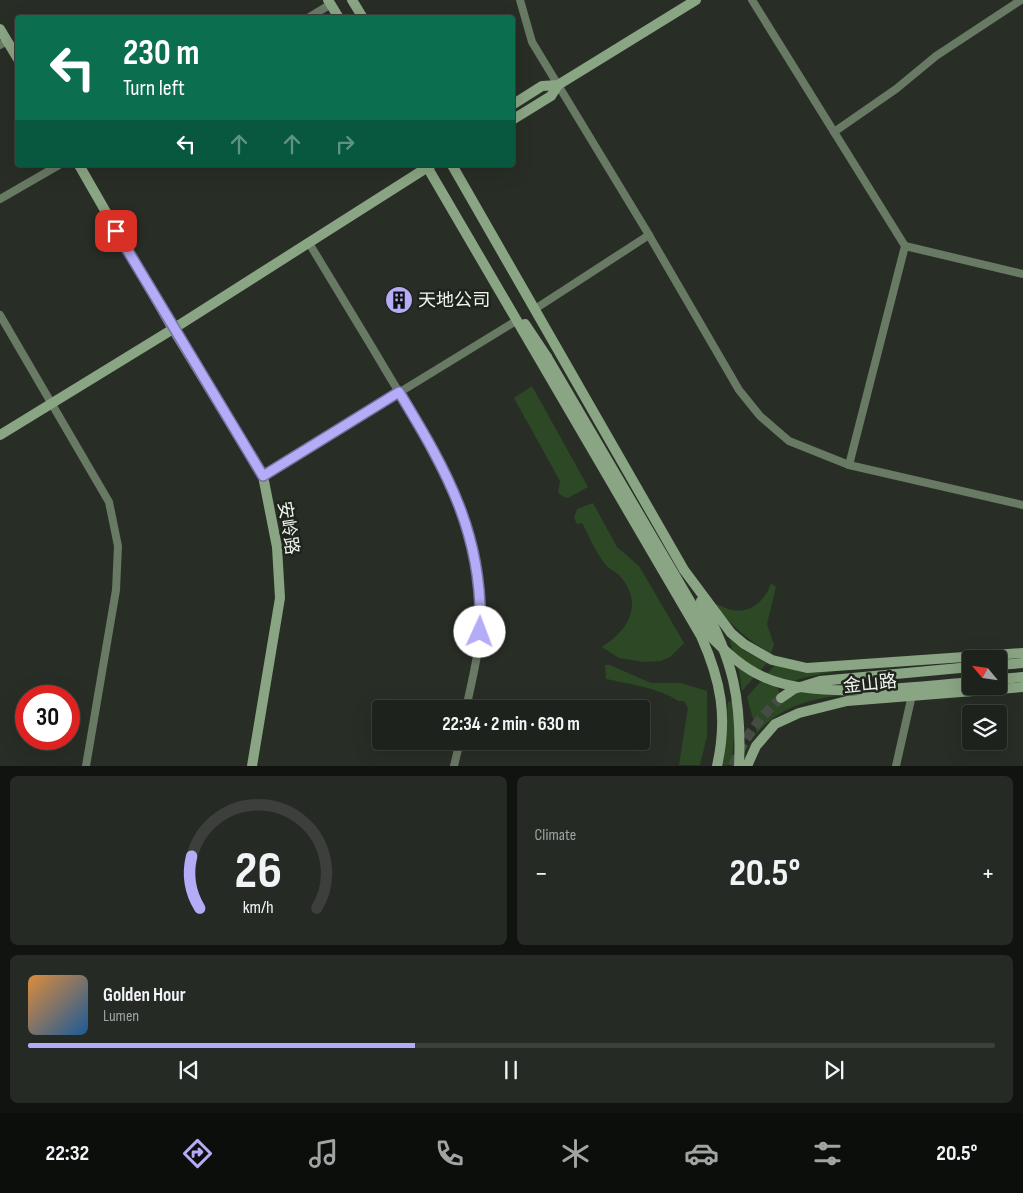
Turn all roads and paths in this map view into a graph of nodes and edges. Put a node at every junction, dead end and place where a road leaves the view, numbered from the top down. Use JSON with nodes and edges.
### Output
{"nodes":[{"id":1,"x":352,"y":0,"type":"edge"},
{"id":2,"x":520,"y":0,"type":"edge"},
{"id":3,"x":696,"y":0,"type":"edge"},
{"id":4,"x":752,"y":0,"type":"edge"},
{"id":5,"x":1021,"y":0,"type":"edge"},
{"id":6,"x":329,"y":2,"type":"edge"},
{"id":7,"x":312,"y":15,"type":"edge"},
{"id":8,"x":337,"y":15,"type":"edge"},
{"id":9,"x":361,"y":15,"type":"edge"},
{"id":10,"x":0,"y":29,"type":"edge"},
{"id":11,"x":4,"y":43,"type":"edge"},
{"id":12,"x":15,"y":56,"type":"edge"},
{"id":13,"x":558,"y":85,"type":"junction"},
{"id":14,"x":515,"y":103,"type":"edge"},
{"id":15,"x":515,"y":118,"type":"edge"},
{"id":16,"x":834,"y":132,"type":"junction"},
{"id":17,"x":56,"y":167,"type":"edge"},
{"id":18,"x":80,"y":167,"type":"edge"},
{"id":19,"x":426,"y":167,"type":"edge"},
{"id":20,"x":429,"y":167,"type":"edge"},
{"id":21,"x":453,"y":167,"type":"edge"},
{"id":22,"x":0,"y":199,"type":"edge"},
{"id":23,"x":649,"y":235,"type":"junction"},
{"id":24,"x":309,"y":243,"type":"junction"},
{"id":25,"x":905,"y":246,"type":"junction"},
{"id":26,"x":483,"y":261,"type":"junction"},
{"id":27,"x":1023,"y":274,"type":"edge"},
{"id":28,"x":535,"y":309,"type":"junction"},
{"id":29,"x":0,"y":315,"type":"edge"},
{"id":30,"x":516,"y":321,"type":"junction"},
{"id":31,"x":173,"y":329,"type":"junction"},
{"id":32,"x":399,"y":392,"type":"junction"},
{"id":33,"x":52,"y":403,"type":"junction"},
{"id":34,"x":0,"y":435,"type":"edge"},
{"id":35,"x":849,"y":465,"type":"junction"},
{"id":36,"x":263,"y":476,"type":"junction"},
{"id":37,"x":1023,"y":506,"type":"edge"},
{"id":38,"x":684,"y":570,"type":"junction"},
{"id":39,"x":1023,"y":653,"type":"edge"},
{"id":40,"x":1023,"y":663,"type":"edge"},
{"id":41,"x":1008,"y":664,"type":"edge"},
{"id":42,"x":962,"y":668,"type":"edge"},
{"id":43,"x":1023,"y":677,"type":"edge"},
{"id":44,"x":1008,"y":678,"type":"edge"},
{"id":45,"x":962,"y":683,"type":"edge"},
{"id":46,"x":1023,"y":687,"type":"edge"},
{"id":47,"x":912,"y":696,"type":"junction"},
{"id":48,"x":781,"y":698,"type":"tunnel mouth"},
{"id":49,"x":468,"y":700,"type":"edge"},
{"id":50,"x":458,"y":750,"type":"edge"},
{"id":51,"x":86,"y":766,"type":"edge"},
{"id":52,"x":252,"y":766,"type":"edge"},
{"id":53,"x":454,"y":766,"type":"edge"},
{"id":54,"x":717,"y":766,"type":"edge"},
{"id":55,"x":739,"y":766,"type":"edge"},
{"id":56,"x":746,"y":766,"type":"edge"},
{"id":57,"x":896,"y":766,"type":"edge"}],
"edges":[{"from":1,"to":9,"type":"main road"},
{"from":2,"to":13,"type":"street"},
{"from":3,"to":13,"type":"main road"},
{"from":4,"to":16,"type":"street"},
{"from":5,"to":16,"type":"street"},
{"from":6,"to":7,"type":"street"},
{"from":6,"to":8,"type":"main road"},
{"from":10,"to":11,"type":"main road"},
{"from":11,"to":12,"type":"main road"},
{"from":13,"to":14,"type":"main road"},
{"from":13,"to":15,"type":"main road"},
{"from":13,"to":23,"type":"street"},
{"from":16,"to":25,"type":"street"},
{"from":17,"to":22,"type":"street"},
{"from":18,"to":31,"type":"main road","name":"安岭路"},
{"from":19,"to":24,"type":"main road"},
{"from":20,"to":26,"type":"main road"},
{"from":21,"to":28,"type":"main road"},
{"from":23,"to":28,"type":"street"},
{"from":23,"to":35,"type":"street"},
{"from":24,"to":31,"type":"main road"},
{"from":24,"to":32,"type":"street"},
{"from":25,"to":27,"type":"street"},
{"from":25,"to":35,"type":"street"},
{"from":26,"to":30,"type":"main road"},
{"from":26,"to":45,"type":"main road","bridge":true},
{"from":28,"to":38,"type":"main road"},
{"from":29,"to":33,"type":"street"},
{"from":30,"to":32,"type":"street"},
{"from":30,"to":54,"type":"main road"},
{"from":31,"to":33,"type":"main road"},
{"from":31,"to":36,"type":"main road","name":"安岭路"},
{"from":32,"to":36,"type":"street"},
{"from":32,"to":49,"type":"street"},
{"from":33,"to":34,"type":"main road"},
{"from":33,"to":51,"type":"street"},
{"from":35,"to":37,"type":"street"},
{"from":36,"to":52,"type":"main road","name":"安岭路"},
{"from":38,"to":39,"type":"main road","name":"金山路"},
{"from":38,"to":55,"type":"main road"},
{"from":40,"to":41,"type":"main road"},
{"from":42,"to":48,"type":"main road"},
{"from":43,"to":44,"type":"main road"},
{"from":46,"to":47,"type":"main road","name":"金山路"},
{"from":47,"to":56,"type":"main road","name":"金山路"},
{"from":47,"to":57,"type":"street"},
{"from":50,"to":53,"type":"street"}]}
